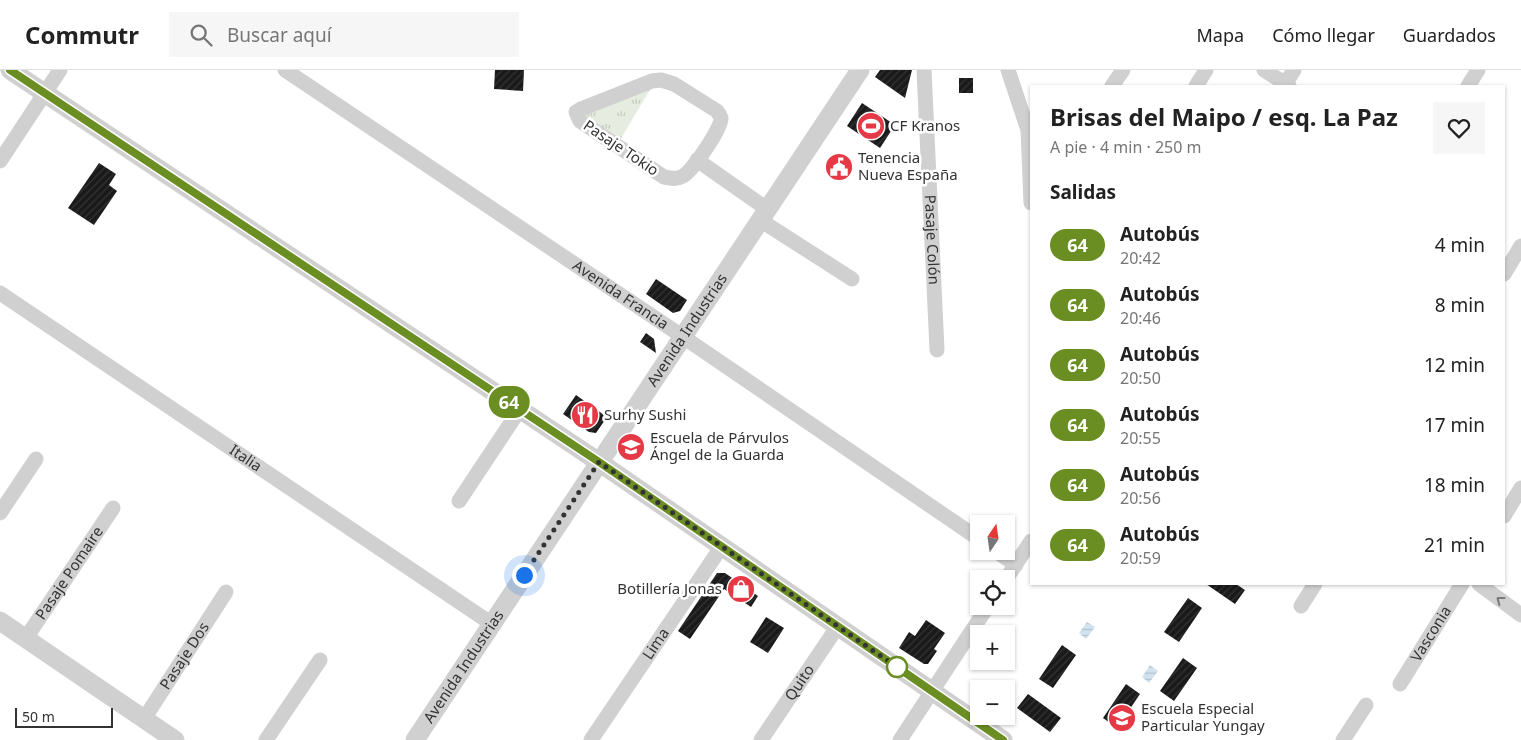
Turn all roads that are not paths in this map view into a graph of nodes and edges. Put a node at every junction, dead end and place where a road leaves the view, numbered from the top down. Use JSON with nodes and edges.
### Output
{"nodes":[{"id":1,"x":10,"y":70,"type":"edge"},
{"id":2,"x":60,"y":70,"type":"edge"},
{"id":3,"x":284,"y":70,"type":"edge"},
{"id":4,"x":860,"y":70,"type":"edge"},
{"id":5,"x":924,"y":70,"type":"edge"},
{"id":6,"x":1008,"y":70,"type":"edge"},
{"id":7,"x":1122,"y":70,"type":"edge"},
{"id":8,"x":1206,"y":70,"type":"edge"},
{"id":9,"x":1264,"y":70,"type":"edge"},
{"id":10,"x":1294,"y":70,"type":"edge"},
{"id":11,"x":1478,"y":70,"type":"edge"},
{"id":12,"x":1113,"y":85,"type":"edge"},
{"id":13,"x":1197,"y":85,"type":"edge"},
{"id":14,"x":1286,"y":85,"type":"edge"},
{"id":15,"x":1469,"y":85,"type":"edge"},
{"id":16,"x":44,"y":94,"type":"junction"},
{"id":17,"x":1030,"y":132,"type":"edge"},
{"id":18,"x":697,"y":160,"type":"junction"},
{"id":19,"x":0,"y":161,"type":"edge"},
{"id":20,"x":764,"y":214,"type":"junction"},
{"id":21,"x":1515,"y":251,"type":"edge"},
{"id":22,"x":1505,"y":272,"type":"edge"},
{"id":23,"x":852,"y":279,"type":"dead end"},
{"id":24,"x":0,"y":293,"type":"edge"},
{"id":25,"x":683,"y":337,"type":"junction"},
{"id":26,"x":937,"y":350,"type":"dead end"},
{"id":27,"x":520,"y":409,"type":"junction"},
{"id":28,"x":36,"y":459,"type":"dead end"},
{"id":29,"x":599,"y":462,"type":"junction"},
{"id":30,"x":1521,"y":488,"type":"edge"},
{"id":31,"x":459,"y":500,"type":"dead end"},
{"id":32,"x":113,"y":508,"type":"dead end"},
{"id":33,"x":0,"y":513,"type":"edge"},
{"id":34,"x":1505,"y":514,"type":"edge"},
{"id":35,"x":970,"y":533,"type":"edge"},
{"id":36,"x":1030,"y":543,"type":"edge"},
{"id":37,"x":722,"y":546,"type":"junction"},
{"id":38,"x":1010,"y":560,"type":"edge"},
{"id":39,"x":1016,"y":564,"type":"junction"},
{"id":40,"x":1012,"y":570,"type":"edge"},
{"id":41,"x":1314,"y":585,"type":"edge"},
{"id":42,"x":1461,"y":585,"type":"edge"},
{"id":43,"x":1480,"y":585,"type":"edge"},
{"id":44,"x":226,"y":592,"type":"dead end"},
{"id":45,"x":1301,"y":606,"type":"dead end"},
{"id":46,"x":982,"y":615,"type":"edge"},
{"id":47,"x":1521,"y":615,"type":"edge"},
{"id":48,"x":0,"y":621,"type":"edge"},
{"id":49,"x":492,"y":624,"type":"junction"},
{"id":50,"x":838,"y":626,"type":"junction"},
{"id":51,"x":26,"y":638,"type":"junction"},
{"id":52,"x":320,"y":660,"type":"dead end"},
{"id":53,"x":1400,"y":684,"type":"dead end"},
{"id":54,"x":932,"y":691,"type":"junction"},
{"id":55,"x":1366,"y":705,"type":"dead end"},
{"id":56,"x":144,"y":719,"type":"junction"},
{"id":57,"x":175,"y":740,"type":"edge"},
{"id":58,"x":266,"y":740,"type":"edge"},
{"id":59,"x":415,"y":740,"type":"edge"},
{"id":60,"x":591,"y":740,"type":"edge"},
{"id":61,"x":760,"y":740,"type":"edge"},
{"id":62,"x":900,"y":740,"type":"edge"},
{"id":63,"x":1003,"y":740,"type":"edge"},
{"id":64,"x":1343,"y":740,"type":"edge"}],
"edges":[{"from":1,"to":16,"type":"street"},
{"from":2,"to":16,"type":"street"},
{"from":3,"to":25,"type":"street","name":"Avenida Francia"},
{"from":4,"to":20,"type":"street","name":"Avenida Industrias"},
{"from":5,"to":26,"type":"street","name":"Pasaje Colón"},
{"from":6,"to":17,"type":"street"},
{"from":7,"to":12,"type":"street"},
{"from":8,"to":13,"type":"street"},
{"from":9,"to":14,"type":"street"},
{"from":10,"to":14,"type":"street"},
{"from":11,"to":15,"type":"street"},
{"from":16,"to":19,"type":"street"},
{"from":16,"to":27,"type":"street"},
{"from":18,"to":18,"type":"street","name":"Pasaje Tokio"},
{"from":18,"to":20,"type":"street"},
{"from":20,"to":23,"type":"street"},
{"from":20,"to":25,"type":"street","name":"Avenida Industrias"},
{"from":21,"to":22,"type":"street"},
{"from":24,"to":49,"type":"street","name":"Italia"},
{"from":25,"to":29,"type":"street","name":"Avenida Industrias"},
{"from":25,"to":35,"type":"street","name":"Avenida Francia"},
{"from":27,"to":29,"type":"street"},
{"from":27,"to":31,"type":"street"},
{"from":28,"to":33,"type":"street"},
{"from":29,"to":37,"type":"street"},
{"from":29,"to":49,"type":"street","name":"Avenida Industrias"},
{"from":30,"to":34,"type":"street"},
{"from":32,"to":51,"type":"street","name":"Pasaje Pomaire"},
{"from":36,"to":39,"type":"street"},
{"from":37,"to":50,"type":"street"},
{"from":37,"to":60,"type":"street","name":"Lima"},
{"from":38,"to":39,"type":"street"},
{"from":39,"to":40,"type":"street"},
{"from":41,"to":45,"type":"street"},
{"from":42,"to":53,"type":"street","name":"Vasconia"},
{"from":47,"to":43,"type":"street","one_way":true},
{"from":44,"to":56,"type":"street","name":"Pasaje Dos"},
{"from":46,"to":54,"type":"street"},
{"from":48,"to":51,"type":"street"},
{"from":49,"to":59,"type":"street","name":"Avenida Industrias"},
{"from":50,"to":54,"type":"street"},
{"from":50,"to":61,"type":"street","name":"Quito"},
{"from":51,"to":56,"type":"street"},
{"from":52,"to":58,"type":"street"},
{"from":54,"to":62,"type":"street"},
{"from":54,"to":63,"type":"street"},
{"from":55,"to":64,"type":"street"},
{"from":56,"to":57,"type":"street"}]}
